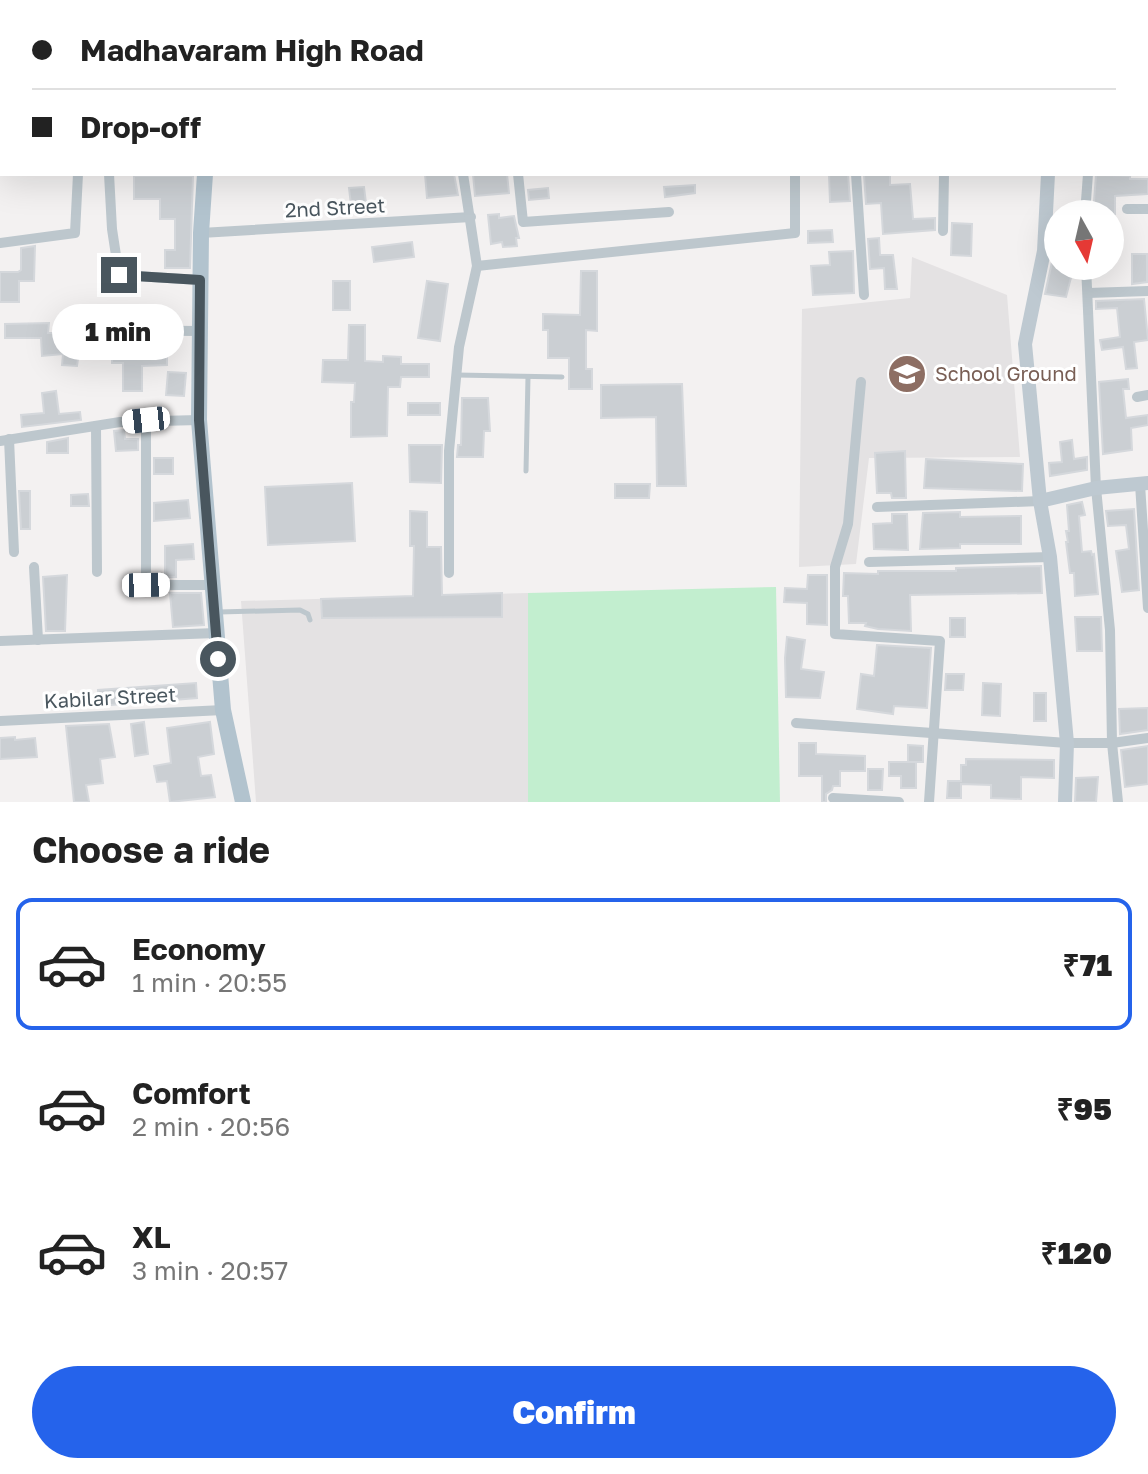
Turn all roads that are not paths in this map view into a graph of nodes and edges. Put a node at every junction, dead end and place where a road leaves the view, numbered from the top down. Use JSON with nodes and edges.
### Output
{"nodes":[{"id":1,"x":78,"y":176,"type":"edge"},
{"id":2,"x":109,"y":176,"type":"edge"},
{"id":3,"x":205,"y":176,"type":"edge"},
{"id":4,"x":463,"y":176,"type":"edge"},
{"id":5,"x":518,"y":176,"type":"edge"},
{"id":6,"x":795,"y":176,"type":"edge"},
{"id":7,"x":856,"y":176,"type":"edge"},
{"id":8,"x":944,"y":176,"type":"edge"},
{"id":9,"x":1048,"y":176,"type":"edge"},
{"id":10,"x":1088,"y":176,"type":"edge"},
{"id":11,"x":1086,"y":200,"type":"edge"},
{"id":12,"x":1127,"y":209,"type":"dead end"},
{"id":13,"x":1148,"y":209,"type":"edge"},
{"id":14,"x":669,"y":212,"type":"dead end"},
{"id":15,"x":471,"y":217,"type":"junction"},
{"id":16,"x":943,"y":231,"type":"dead end"},
{"id":17,"x":201,"y":233,"type":"junction"},
{"id":18,"x":0,"y":243,"type":"edge"},
{"id":19,"x":477,"y":266,"type":"junction"},
{"id":20,"x":200,"y":280,"type":"junction"},
{"id":21,"x":1087,"y":280,"type":"edge"},
{"id":22,"x":1148,"y":291,"type":"edge"},
{"id":23,"x":1088,"y":293,"type":"junction"},
{"id":24,"x":864,"y":295,"type":"dead end"},
{"id":25,"x":65,"y":330,"type":"dead end"},
{"id":26,"x":200,"y":331,"type":"junction"},
{"id":27,"x":456,"y":375,"type":"junction"},
{"id":28,"x":528,"y":377,"type":"junction"},
{"id":29,"x":562,"y":377,"type":"dead end"},
{"id":30,"x":861,"y":382,"type":"dead end"},
{"id":31,"x":146,"y":420,"type":"junction"},
{"id":32,"x":199,"y":420,"type":"junction"},
{"id":33,"x":96,"y":426,"type":"junction"},
{"id":34,"x":4,"y":440,"type":"edge"},
{"id":35,"x":526,"y":471,"type":"dead end"},
{"id":36,"x":1144,"y":483,"type":"edge"},
{"id":37,"x":1096,"y":488,"type":"junction"},
{"id":38,"x":1040,"y":501,"type":"junction"},
{"id":39,"x":877,"y":507,"type":"dead end"},
{"id":40,"x":14,"y":552,"type":"dead end"},
{"id":41,"x":1050,"y":557,"type":"junction"},
{"id":42,"x":1146,"y":559,"type":"edge"},
{"id":43,"x":869,"y":562,"type":"dead end"},
{"id":44,"x":34,"y":567,"type":"dead end"},
{"id":45,"x":97,"y":572,"type":"dead end"},
{"id":46,"x":449,"y":573,"type":"dead end"},
{"id":47,"x":212,"y":585,"type":"junction"},
{"id":48,"x":1148,"y":608,"type":"edge"},
{"id":49,"x":214,"y":612,"type":"junction"},
{"id":50,"x":310,"y":620,"type":"dead end"},
{"id":51,"x":216,"y":633,"type":"junction"},
{"id":52,"x":38,"y":640,"type":"junction"},
{"id":53,"x":0,"y":641,"type":"edge"},
{"id":54,"x":223,"y":710,"type":"junction"},
{"id":55,"x":0,"y":721,"type":"edge"},
{"id":56,"x":796,"y":723,"type":"dead end"},
{"id":57,"x":934,"y":732,"type":"junction"},
{"id":58,"x":1148,"y":738,"type":"edge"},
{"id":59,"x":1067,"y":743,"type":"junction"},
{"id":60,"x":1112,"y":743,"type":"junction"},
{"id":61,"x":833,"y":798,"type":"dead end"},
{"id":62,"x":243,"y":802,"type":"edge"},
{"id":63,"x":899,"y":802,"type":"edge"},
{"id":64,"x":929,"y":802,"type":"edge"},
{"id":65,"x":1065,"y":802,"type":"edge"},
{"id":66,"x":1118,"y":802,"type":"edge"}],
"edges":[{"from":1,"to":18,"type":"street"},
{"from":2,"to":20,"type":"street"},
{"from":3,"to":17,"type":"main road"},
{"from":4,"to":15,"type":"street"},
{"from":5,"to":14,"type":"street"},
{"from":6,"to":19,"type":"street"},
{"from":7,"to":24,"type":"street"},
{"from":8,"to":16,"type":"street"},
{"from":9,"to":38,"type":"street"},
{"from":10,"to":11,"type":"street"},
{"from":12,"to":13,"type":"street"},
{"from":15,"to":17,"type":"street","name":"2nd Street"},
{"from":15,"to":19,"type":"street"},
{"from":17,"to":20,"type":"main road"},
{"from":19,"to":27,"type":"street"},
{"from":20,"to":26,"type":"main road"},
{"from":21,"to":23,"type":"street"},
{"from":22,"to":23,"type":"street"},
{"from":23,"to":37,"type":"street"},
{"from":25,"to":26,"type":"street"},
{"from":26,"to":32,"type":"main road"},
{"from":27,"to":28,"type":"lane"},
{"from":27,"to":46,"type":"street"},
{"from":28,"to":29,"type":"lane"},
{"from":28,"to":35,"type":"lane"},
{"from":30,"to":57,"type":"street"},
{"from":31,"to":32,"type":"street"},
{"from":31,"to":33,"type":"street"},
{"from":31,"to":47,"type":"street"},
{"from":32,"to":47,"type":"main road"},
{"from":33,"to":34,"type":"street"},
{"from":33,"to":45,"type":"street"},
{"from":34,"to":40,"type":"street"},
{"from":36,"to":37,"type":"street"},
{"from":36,"to":42,"type":"street"},
{"from":37,"to":38,"type":"street"},
{"from":37,"to":60,"type":"street"},
{"from":38,"to":39,"type":"street"},
{"from":38,"to":41,"type":"street"},
{"from":41,"to":43,"type":"street"},
{"from":41,"to":59,"type":"street"},
{"from":42,"to":48,"type":"street"},
{"from":44,"to":52,"type":"street"},
{"from":47,"to":49,"type":"main road"},
{"from":49,"to":50,"type":"lane"},
{"from":49,"to":51,"type":"main road"},
{"from":51,"to":52,"type":"street"},
{"from":51,"to":54,"type":"main road"},
{"from":52,"to":53,"type":"street"},
{"from":54,"to":55,"type":"street","name":"Kabilar Street"},
{"from":54,"to":62,"type":"main road"},
{"from":56,"to":57,"type":"street"},
{"from":57,"to":59,"type":"street"},
{"from":57,"to":64,"type":"street"},
{"from":58,"to":60,"type":"street"},
{"from":59,"to":60,"type":"street"},
{"from":59,"to":65,"type":"street"},
{"from":60,"to":66,"type":"street"},
{"from":61,"to":63,"type":"street"}]}
